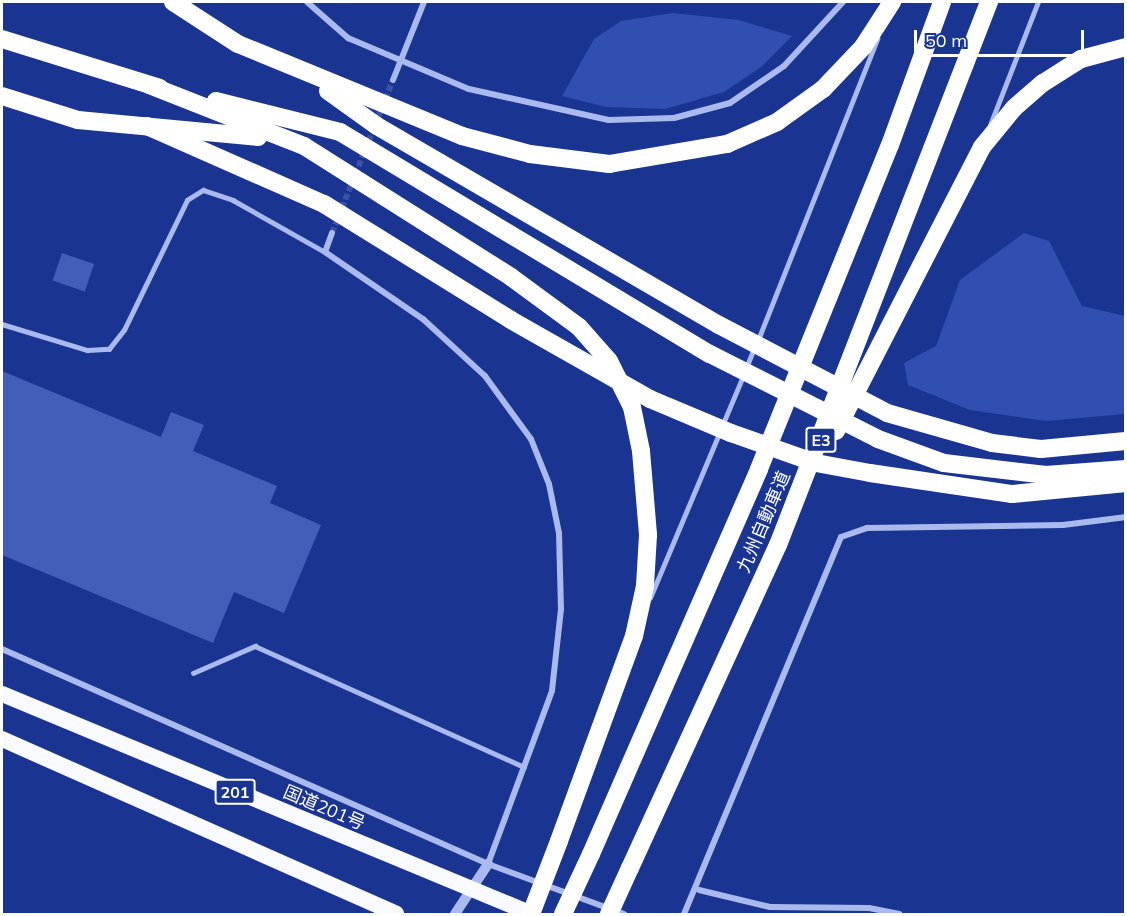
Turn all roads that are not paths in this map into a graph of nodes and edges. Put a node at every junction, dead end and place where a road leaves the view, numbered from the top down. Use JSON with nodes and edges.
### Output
{"nodes":[{"id":1,"x":173,"y":2,"type":"edge"},
{"id":2,"x":307,"y":2,"type":"edge"},
{"id":3,"x":424,"y":2,"type":"edge"},
{"id":4,"x":843,"y":2,"type":"edge"},
{"id":5,"x":942,"y":2,"type":"edge"},
{"id":6,"x":989,"y":2,"type":"edge"},
{"id":7,"x":1038,"y":2,"type":"edge"},
{"id":8,"x":889,"y":8,"type":"edge"},
{"id":9,"x":2,"y":39,"type":"edge"},
{"id":10,"x":1125,"y":47,"type":"edge"},
{"id":11,"x":401,"y":62,"type":"junction"},
{"id":12,"x":304,"y":74,"type":"junction"},
{"id":13,"x":393,"y":80,"type":"tunnel mouth"},
{"id":14,"x":149,"y":85,"type":"junction"},
{"id":15,"x":2,"y":96,"type":"edge"},
{"id":16,"x":147,"y":126,"type":"junction"},
{"id":17,"x":304,"y":146,"type":"junction"},
{"id":18,"x":982,"y":147,"type":"junction"},
{"id":19,"x":332,"y":233,"type":"tunnel mouth"},
{"id":20,"x":325,"y":252,"type":"junction"},
{"id":21,"x":2,"y":324,"type":"edge"},
{"id":22,"x":1125,"y":441,"type":"edge"},
{"id":23,"x":1125,"y":469,"type":"edge"},
{"id":24,"x":1125,"y":483,"type":"edge"},
{"id":25,"x":1125,"y":517,"type":"edge"},
{"id":26,"x":778,"y":545,"type":"junction"},
{"id":27,"x":634,"y":636,"type":"junction"},
{"id":28,"x":2,"y":649,"type":"edge"},
{"id":29,"x":193,"y":673,"type":"dead end"},
{"id":30,"x":2,"y":693,"type":"edge"},
{"id":31,"x":2,"y":739,"type":"edge"},
{"id":32,"x":524,"y":767,"type":"junction"},
{"id":33,"x":488,"y":864,"type":"junction"},
{"id":34,"x":468,"y":888,"type":"junction"},
{"id":35,"x":699,"y":890,"type":"junction"},
{"id":36,"x":396,"y":915,"type":"edge"},
{"id":37,"x":455,"y":915,"type":"edge"},
{"id":38,"x":531,"y":915,"type":"edge"},
{"id":39,"x":563,"y":915,"type":"edge"},
{"id":40,"x":609,"y":915,"type":"edge"},
{"id":41,"x":624,"y":915,"type":"edge"},
{"id":42,"x":684,"y":915,"type":"edge"},
{"id":43,"x":899,"y":915,"type":"edge"}],
"edges":[{"from":1,"to":12,"type":"highway"},
{"from":2,"to":11,"type":"street"},
{"from":3,"to":11,"type":"street"},
{"from":4,"to":11,"type":"street"},
{"from":5,"to":39,"type":"highway","name":"九州自動車道","number":"E3","bridge":true},
{"from":6,"to":26,"type":"highway","name":"九州自動車道","number":"E3"},
{"from":7,"to":18,"type":"lane"},
{"from":8,"to":12,"type":"highway"},
{"from":8,"to":27,"type":"lane"},
{"from":9,"to":14,"type":"highway"},
{"from":10,"to":18,"type":"highway"},
{"from":11,"to":13,"type":"street"},
{"from":12,"to":22,"type":"highway","bridge":true},
{"from":14,"to":17,"type":"highway"},
{"from":14,"to":23,"type":"highway","bridge":true},
{"from":15,"to":16,"type":"highway"},
{"from":16,"to":17,"type":"highway"},
{"from":16,"to":24,"type":"highway","bridge":true},
{"from":17,"to":27,"type":"highway"},
{"from":18,"to":26,"type":"highway"},
{"from":19,"to":20,"type":"street"},
{"from":20,"to":21,"type":"lane"},
{"from":20,"to":32,"type":"street"},
{"from":25,"to":35,"type":"street"},
{"from":26,"to":40,"type":"highway","name":"九州自動車道","number":"E3","bridge":true},
{"from":27,"to":38,"type":"highway","bridge":true},
{"from":28,"to":33,"type":"street"},
{"from":29,"to":32,"type":"lane"},
{"from":30,"to":34,"type":"highway","name":"国道201号","number":"201"},
{"from":31,"to":36,"type":"highway","number":"201"},
{"from":32,"to":33,"type":"street"},
{"from":33,"to":34,"type":"street"},
{"from":33,"to":41,"type":"street"},
{"from":34,"to":37,"type":"street"},
{"from":34,"to":38,"type":"highway","name":"国道201号","number":"201"},
{"from":35,"to":42,"type":"street"},
{"from":35,"to":43,"type":"street"}]}
